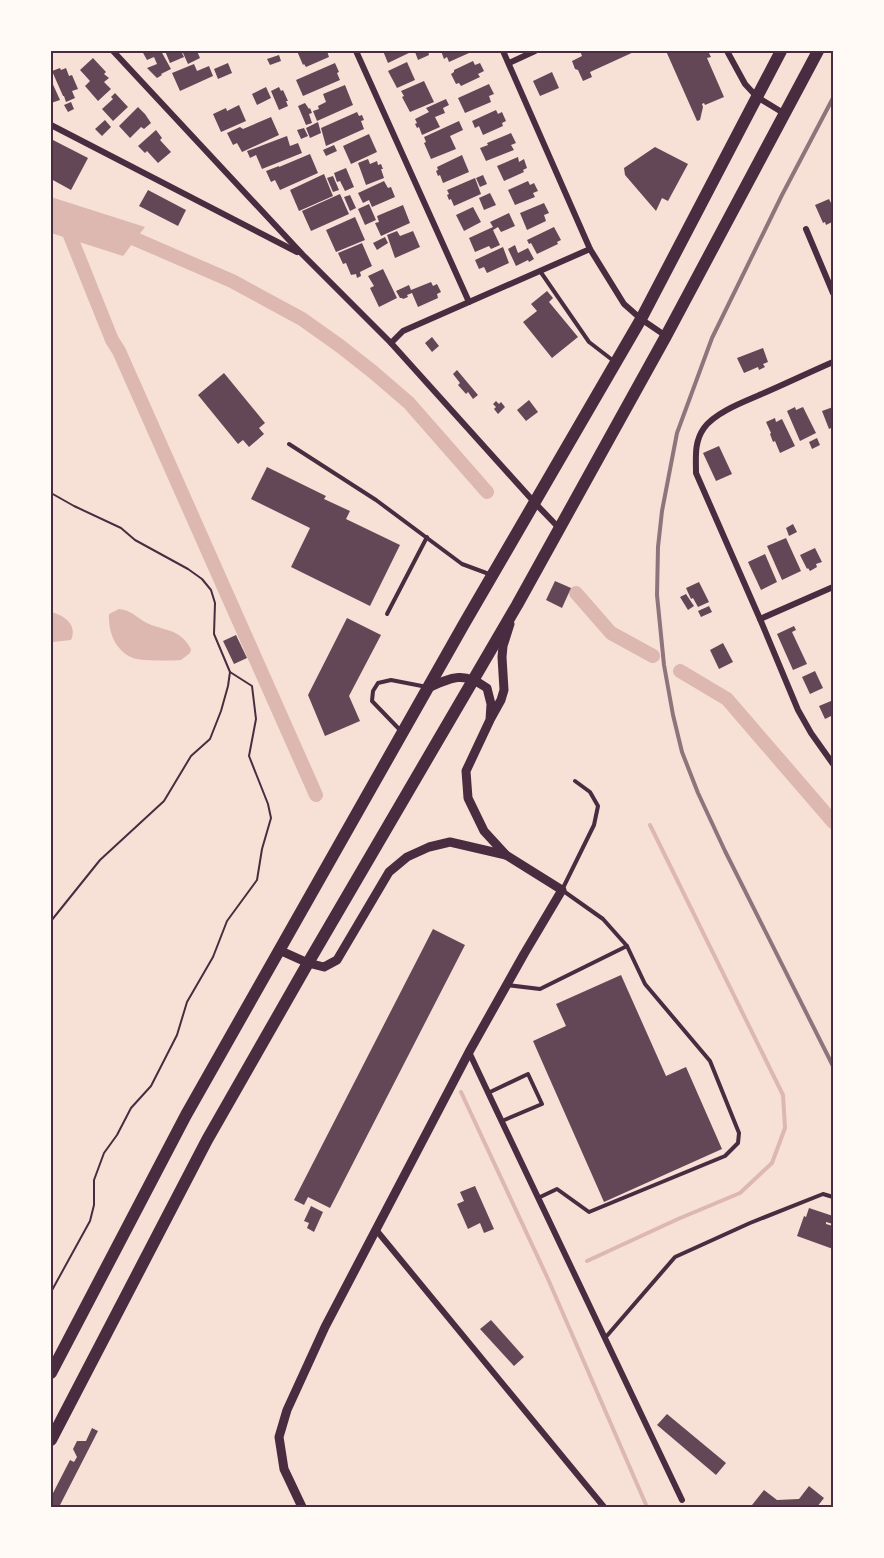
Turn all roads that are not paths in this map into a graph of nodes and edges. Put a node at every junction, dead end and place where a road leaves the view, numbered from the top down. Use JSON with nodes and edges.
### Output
{"nodes":[{"id":1,"x":113,"y":51,"type":"edge"},
{"id":2,"x":356,"y":51,"type":"edge"},
{"id":3,"x":503,"y":51,"type":"edge"},
{"id":4,"x":535,"y":51,"type":"edge"},
{"id":5,"x":727,"y":51,"type":"edge"},
{"id":6,"x":781,"y":51,"type":"edge"},
{"id":7,"x":818,"y":51,"type":"edge"},
{"id":8,"x":509,"y":63,"type":"junction"},
{"id":9,"x":757,"y":97,"type":"junction"},
{"id":10,"x":785,"y":114,"type":"junction"},
{"id":11,"x":51,"y":125,"type":"edge"},
{"id":12,"x":806,"y":229,"type":"dead end"},
{"id":13,"x":591,"y":249,"type":"junction"},
{"id":14,"x":303,"y":255,"type":"junction"},
{"id":15,"x":540,"y":271,"type":"junction"},
{"id":16,"x":833,"y":293,"type":"edge"},
{"id":17,"x":469,"y":302,"type":"junction"},
{"id":18,"x":640,"y":319,"type":"junction"},
{"id":19,"x":666,"y":336,"type":"junction"},
{"id":20,"x":391,"y":343,"type":"junction"},
{"id":21,"x":833,"y":362,"type":"edge"},
{"id":22,"x":615,"y":363,"type":"junction"},
{"id":23,"x":289,"y":444,"type":"dead end"},
{"id":24,"x":535,"y":504,"type":"junction"},
{"id":25,"x":560,"y":528,"type":"junction"},
{"id":26,"x":427,"y":537,"type":"junction"},
{"id":27,"x":492,"y":576,"type":"junction"},
{"id":28,"x":833,"y":586,"type":"edge"},
{"id":29,"x":518,"y":605,"type":"junction"},
{"id":30,"x":387,"y":614,"type":"dead end"},
{"id":31,"x":760,"y":619,"type":"junction"},
{"id":32,"x":474,"y":680,"type":"junction"},
{"id":33,"x":428,"y":688,"type":"junction"},
{"id":34,"x":490,"y":720,"type":"junction"},
{"id":35,"x":403,"y":732,"type":"junction"},
{"id":36,"x":833,"y":764,"type":"edge"},
{"id":37,"x":575,"y":781,"type":"dead end"},
{"id":38,"x":506,"y":855,"type":"junction"},
{"id":39,"x":562,"y":890,"type":"junction"},
{"id":40,"x":627,"y":946,"type":"junction"},
{"id":41,"x":279,"y":950,"type":"junction"},
{"id":42,"x":308,"y":963,"type":"junction"},
{"id":43,"x":506,"y":985,"type":"junction"},
{"id":44,"x":469,"y":1052,"type":"junction"},
{"id":45,"x":488,"y":1093,"type":"junction"},
{"id":46,"x":501,"y":1122,"type":"junction"},
{"id":47,"x":833,"y":1197,"type":"edge"},
{"id":48,"x":538,"y":1198,"type":"junction"},
{"id":49,"x":376,"y":1231,"type":"junction"},
{"id":50,"x":605,"y":1338,"type":"junction"},
{"id":51,"x":51,"y":1373,"type":"edge"},
{"id":52,"x":51,"y":1440,"type":"edge"},
{"id":53,"x":682,"y":1500,"type":"joint"},
{"id":54,"x":302,"y":1507,"type":"edge"},
{"id":55,"x":604,"y":1507,"type":"edge"},
{"id":56,"x":686,"y":1507,"type":"edge"}],
"edges":[{"from":1,"to":14,"type":"street"},
{"from":2,"to":17,"type":"street"},
{"from":3,"to":8,"type":"street"},
{"from":4,"to":8,"type":"street"},
{"from":5,"to":9,"type":"street"},
{"from":6,"to":9,"type":"highway"},
{"from":7,"to":10,"type":"highway"},
{"from":8,"to":13,"type":"street"},
{"from":9,"to":10,"type":"street"},
{"from":9,"to":18,"type":"highway"},
{"from":10,"to":19,"type":"highway"},
{"from":11,"to":14,"type":"street"},
{"from":12,"to":16,"type":"street"},
{"from":13,"to":15,"type":"street"},
{"from":13,"to":18,"type":"street"},
{"from":14,"to":20,"type":"street"},
{"from":15,"to":17,"type":"street"},
{"from":15,"to":22,"type":"lane"},
{"from":17,"to":20,"type":"street"},
{"from":18,"to":19,"type":"street"},
{"from":18,"to":22,"type":"highway"},
{"from":19,"to":25,"type":"highway"},
{"from":20,"to":24,"type":"street"},
{"from":21,"to":31,"type":"street"},
{"from":22,"to":24,"type":"highway"},
{"from":23,"to":26,"type":"lane"},
{"from":24,"to":25,"type":"street"},
{"from":24,"to":27,"type":"highway"},
{"from":25,"to":29,"type":"highway"},
{"from":26,"to":27,"type":"lane"},
{"from":26,"to":30,"type":"lane"},
{"from":27,"to":33,"type":"highway"},
{"from":28,"to":31,"type":"street"},
{"from":29,"to":32,"type":"highway"},
{"from":29,"to":34,"type":"street"},
{"from":31,"to":36,"type":"street"},
{"from":32,"to":33,"type":"street"},
{"from":32,"to":34,"type":"street"},
{"from":32,"to":42,"type":"highway"},
{"from":33,"to":35,"type":"highway"},
{"from":33,"to":35,"type":"lane"},
{"from":34,"to":38,"type":"street"},
{"from":35,"to":41,"type":"highway"},
{"from":37,"to":39,"type":"lane"},
{"from":38,"to":39,"type":"street"},
{"from":38,"to":42,"type":"street"},
{"from":39,"to":40,"type":"lane"},
{"from":39,"to":43,"type":"street"},
{"from":40,"to":43,"type":"lane"},
{"from":40,"to":48,"type":"lane"},
{"from":41,"to":42,"type":"street"},
{"from":41,"to":51,"type":"highway"},
{"from":42,"to":52,"type":"highway"},
{"from":43,"to":44,"type":"street"},
{"from":44,"to":45,"type":"street"},
{"from":44,"to":49,"type":"street"},
{"from":45,"to":46,"type":"street"},
{"from":45,"to":46,"type":"lane"},
{"from":46,"to":48,"type":"street"},
{"from":47,"to":50,"type":"lane"},
{"from":48,"to":50,"type":"street"},
{"from":49,"to":54,"type":"street"},
{"from":49,"to":55,"type":"street"},
{"from":50,"to":53,"type":"street"},
{"from":53,"to":56,"type":"lane"}]}
